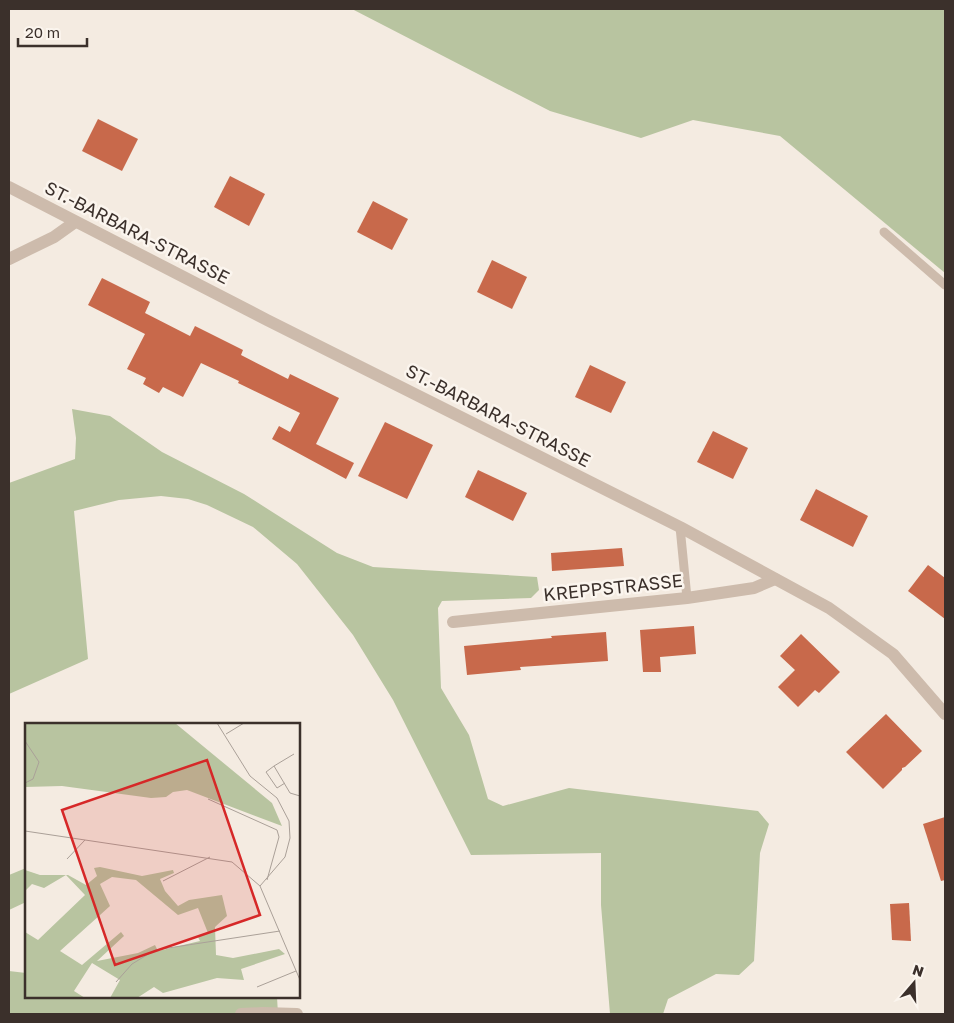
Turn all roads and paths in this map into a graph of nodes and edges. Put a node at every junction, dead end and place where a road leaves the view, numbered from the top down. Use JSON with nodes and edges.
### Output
{"nodes":[{"id":1,"x":9,"y":187,"type":"edge"},
{"id":2,"x":75,"y":222,"type":"junction"},
{"id":3,"x":884,"y":232,"type":"dead end"},
{"id":4,"x":9,"y":259,"type":"edge"},
{"id":5,"x":945,"y":284,"type":"edge"},
{"id":6,"x":680,"y":527,"type":"junction"},
{"id":7,"x":775,"y":579,"type":"junction"},
{"id":8,"x":687,"y":598,"type":"junction"},
{"id":9,"x":452,"y":622,"type":"dead end"},
{"id":10,"x":945,"y":714,"type":"edge"},
{"id":11,"x":241,"y":1014,"type":"edge"},
{"id":12,"x":297,"y":1014,"type":"edge"}],
"edges":[{"from":1,"to":2,"type":"street","name":"ST.-BARBARA-STRASSE"},
{"from":2,"to":4,"type":"street"},
{"from":2,"to":6,"type":"street","name":"ST.-BARBARA-STRASSE"},
{"from":3,"to":5,"type":"lane"},
{"from":6,"to":7,"type":"street","name":"ST.-BARBARA-STRASSE"},
{"from":6,"to":8,"type":"lane"},
{"from":7,"to":8,"type":"street","name":"KREPPSTRASSE"},
{"from":7,"to":10,"type":"street","name":"ST.-BARBARA-STRASSE"},
{"from":8,"to":9,"type":"street","name":"KREPPSTRASSE"},
{"from":11,"to":12,"type":"street"}]}
